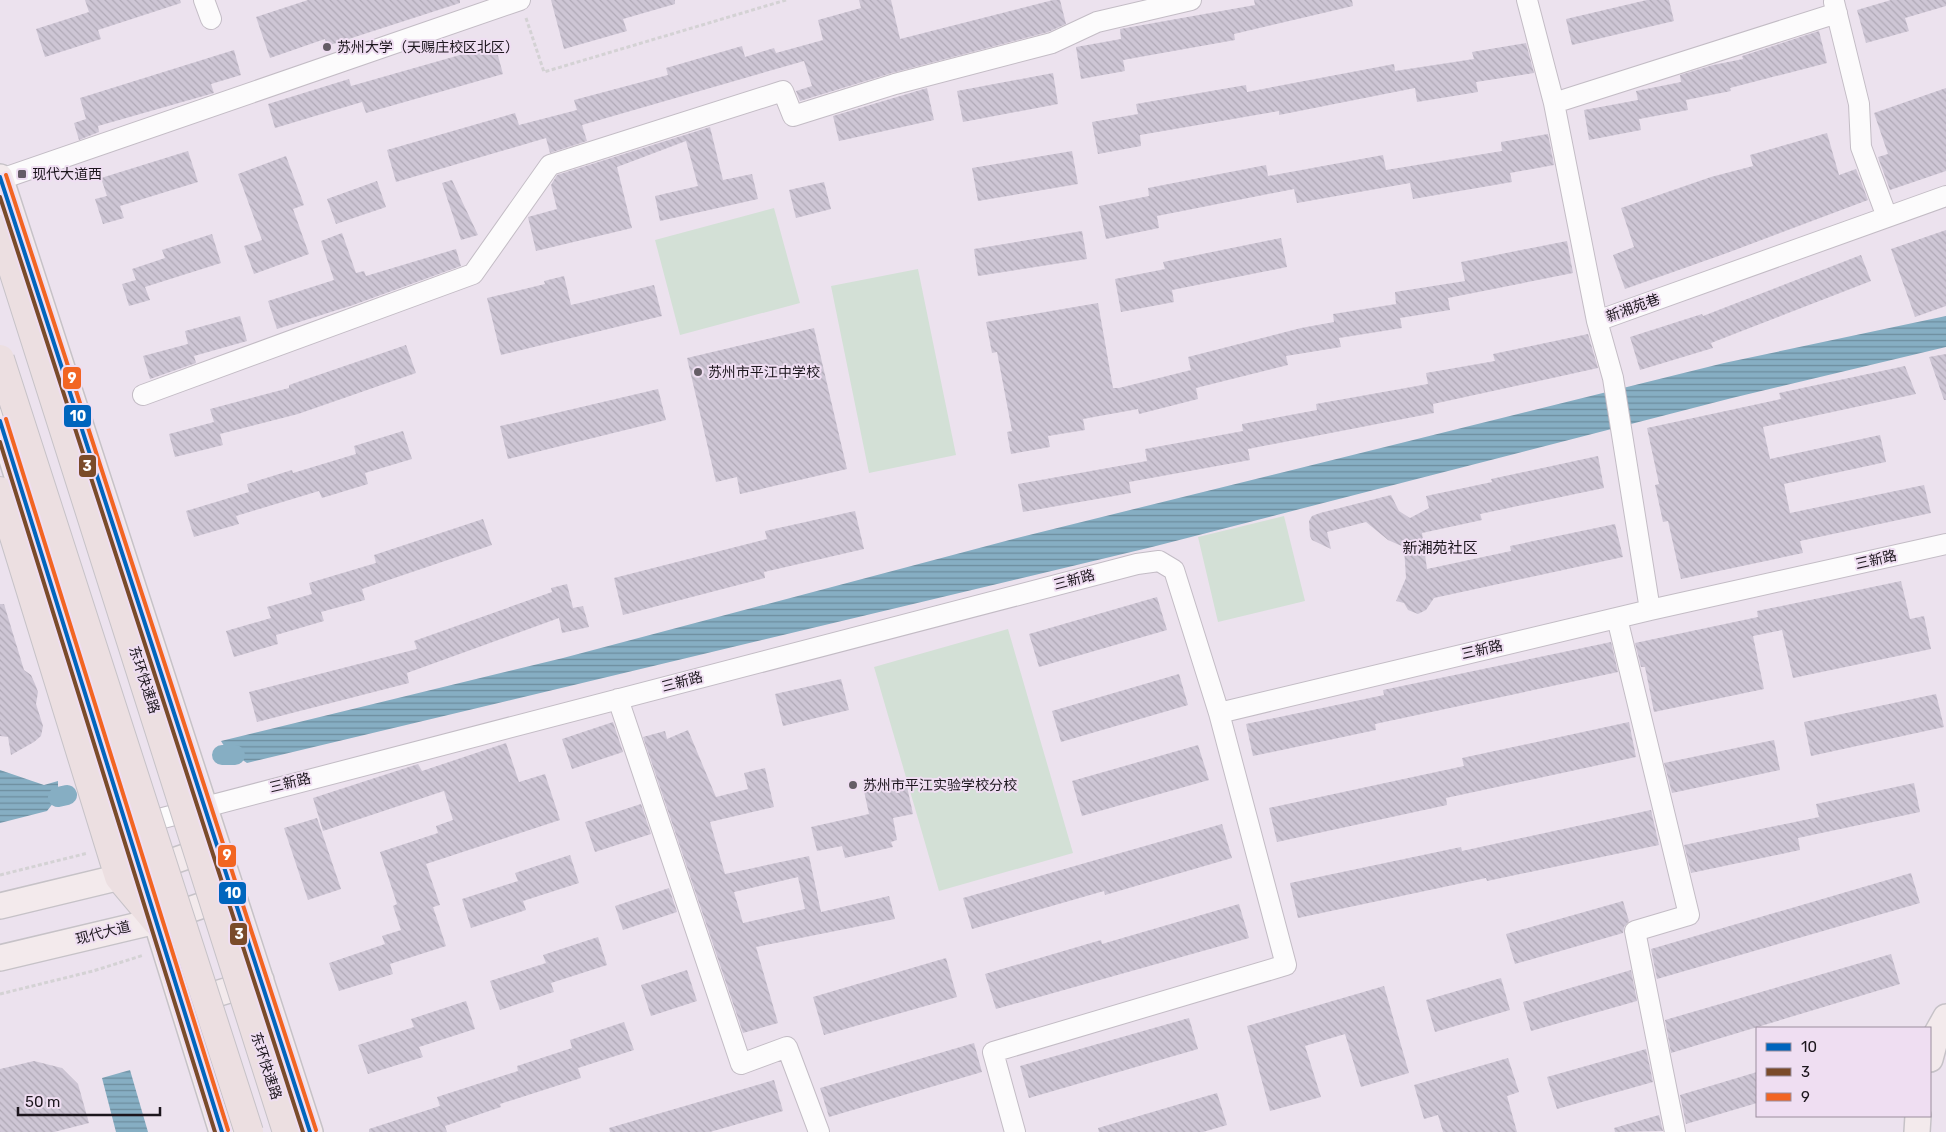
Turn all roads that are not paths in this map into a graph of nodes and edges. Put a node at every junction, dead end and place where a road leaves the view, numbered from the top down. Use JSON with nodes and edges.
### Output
{"nodes":[{"id":1,"x":204,"y":0,"type":"edge"},
{"id":2,"x":1192,"y":0,"type":"edge"},
{"id":3,"x":1527,"y":0,"type":"edge"},
{"id":4,"x":520,"y":1,"type":"edge"},
{"id":5,"x":1835,"y":7,"type":"edge"},
{"id":6,"x":211,"y":19,"type":"dead end"},
{"id":7,"x":1554,"y":103,"type":"junction"},
{"id":8,"x":0,"y":178,"type":"edge"},
{"id":9,"x":1946,"y":196,"type":"edge"},
{"id":10,"x":1887,"y":217,"type":"junction"},
{"id":11,"x":0,"y":229,"type":"edge"},
{"id":12,"x":1597,"y":320,"type":"junction"},
{"id":13,"x":0,"y":359,"type":"edge"},
{"id":14,"x":143,"y":395,"type":"dead end"},
{"id":15,"x":0,"y":421,"type":"edge"},
{"id":16,"x":6,"y":493,"type":"edge"},
{"id":17,"x":1946,"y":544,"type":"edge"},
{"id":18,"x":1650,"y":610,"type":"junction"},
{"id":19,"x":1617,"y":618,"type":"junction"},
{"id":20,"x":618,"y":699,"type":"junction"},
{"id":21,"x":1219,"y":713,"type":"junction"},
{"id":22,"x":204,"y":806,"type":"junction"},
{"id":23,"x":116,"y":830,"type":"junction"},
{"id":24,"x":217,"y":846,"type":"junction"},
{"id":25,"x":130,"y":874,"type":"junction"},
{"id":26,"x":233,"y":895,"type":"junction"},
{"id":27,"x":0,"y":906,"type":"edge"},
{"id":28,"x":156,"y":920,"type":"junction"},
{"id":29,"x":0,"y":958,"type":"edge"},
{"id":30,"x":261,"y":980,"type":"junction"},
{"id":31,"x":182,"y":1004,"type":"junction"},
{"id":32,"x":1946,"y":1017,"type":"edge"},
{"id":33,"x":1931,"y":1055,"type":"edge"},
{"id":34,"x":1918,"y":1117,"type":"edge"},
{"id":35,"x":222,"y":1132,"type":"edge"},
{"id":36,"x":249,"y":1132,"type":"edge"},
{"id":37,"x":287,"y":1132,"type":"edge"},
{"id":38,"x":310,"y":1132,"type":"edge"},
{"id":39,"x":819,"y":1132,"type":"edge"},
{"id":40,"x":1015,"y":1132,"type":"edge"},
{"id":41,"x":1675,"y":1132,"type":"edge"},
{"id":42,"x":1917,"y":1132,"type":"edge"}],
"edges":[{"from":1,"to":6,"type":"street"},
{"from":2,"to":14,"type":"street"},
{"from":3,"to":7,"type":"street"},
{"from":4,"to":8,"type":"street"},
{"from":5,"to":7,"type":"street"},
{"from":5,"to":10,"type":"street"},
{"from":7,"to":12,"type":"street"},
{"from":8,"to":22,"type":"main road"},
{"from":9,"to":10,"type":"street","name":"新湘苑巷"},
{"from":10,"to":12,"type":"street","name":"新湘苑巷"},
{"from":11,"to":37,"type":"highway","name":"东环快速路","bridge":true},
{"from":12,"to":18,"type":"street","name":"新湘苑巷"},
{"from":13,"to":36,"type":"highway","bridge":true},
{"from":15,"to":16,"type":"main road"},
{"from":16,"to":23,"type":"highway"},
{"from":17,"to":18,"type":"street","name":"三新路"},
{"from":18,"to":19,"type":"street","name":"三新路"},
{"from":19,"to":21,"type":"street","name":"三新路"},
{"from":19,"to":41,"type":"street"},
{"from":20,"to":21,"type":"street","name":"三新路"},
{"from":20,"to":22,"type":"street","name":"三新路"},
{"from":20,"to":39,"type":"street"},
{"from":21,"to":40,"type":"street"},
{"from":22,"to":23,"type":"street","name":"三新路"},
{"from":22,"to":24,"type":"main road"},
{"from":23,"to":25,"type":"highway"},
{"from":24,"to":25,"type":"main road"},
{"from":24,"to":26,"type":"main road"},
{"from":25,"to":27,"type":"main road"},
{"from":25,"to":28,"type":"highway"},
{"from":26,"to":28,"type":"main road","name":"现代大道"},
{"from":26,"to":30,"type":"main road"},
{"from":28,"to":29,"type":"main road","name":"现代大道"},
{"from":28,"to":31,"type":"main road"},
{"from":30,"to":31,"type":"main road"},
{"from":30,"to":38,"type":"main road"},
{"from":31,"to":35,"type":"main road"},
{"from":32,"to":33,"type":"main road"},
{"from":34,"to":42,"type":"main road"}]}
